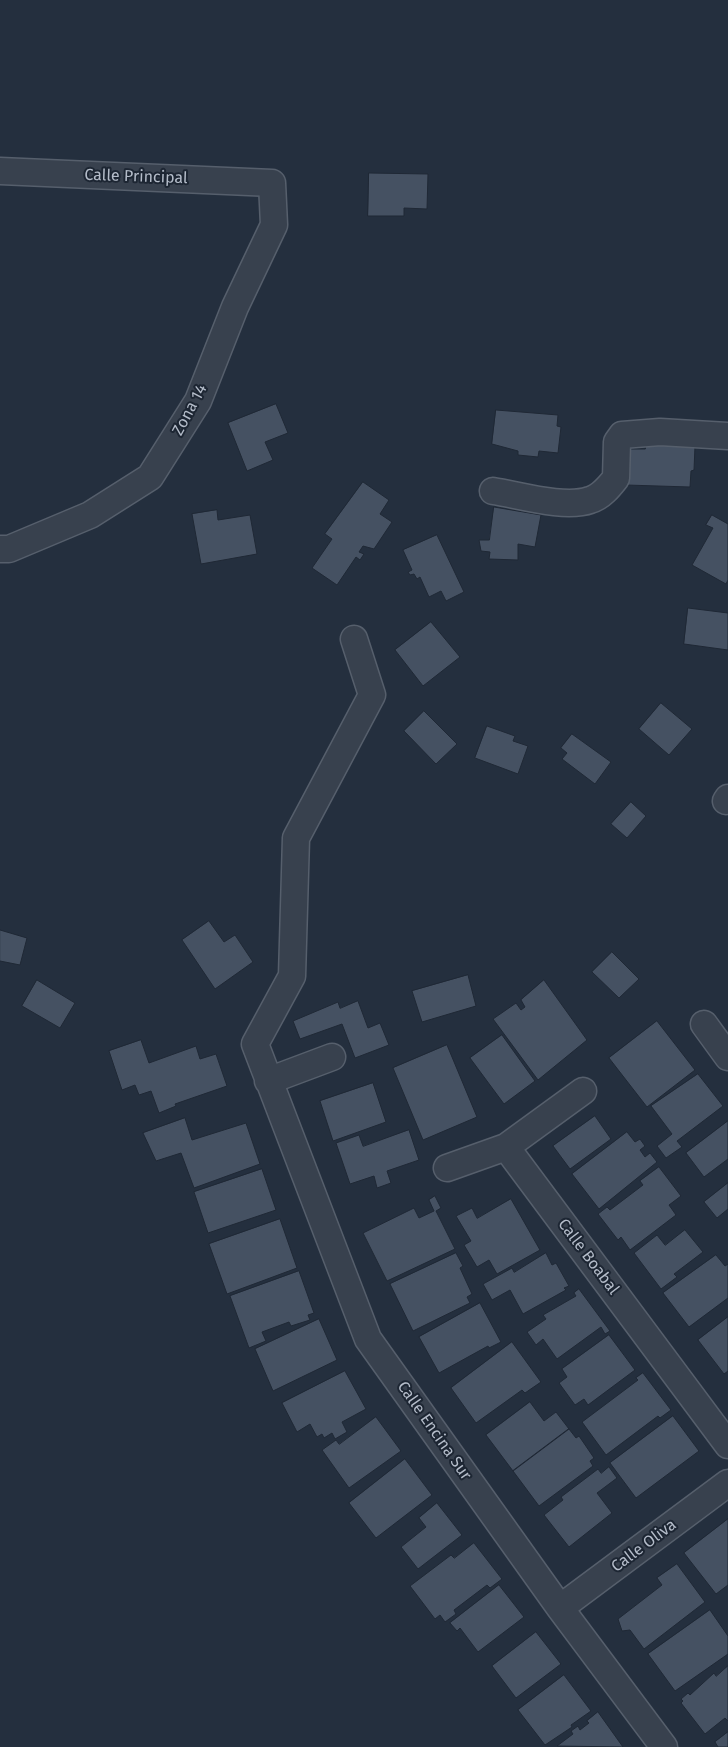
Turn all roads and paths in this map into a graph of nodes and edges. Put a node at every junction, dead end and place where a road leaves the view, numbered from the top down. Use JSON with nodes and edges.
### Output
{"nodes":[{"id":1,"x":0,"y":171,"type":"edge"},
{"id":2,"x":272,"y":183,"type":"joint"},
{"id":3,"x":728,"y":436,"type":"edge"},
{"id":4,"x":493,"y":491,"type":"dead end"},
{"id":5,"x":0,"y":549,"type":"edge"},
{"id":6,"x":354,"y":639,"type":"dead end"},
{"id":7,"x":704,"y":1024,"type":"dead end"},
{"id":8,"x":332,"y":1057,"type":"dead end"},
{"id":9,"x":728,"y":1057,"type":"edge"},
{"id":10,"x":268,"y":1081,"type":"junction"},
{"id":11,"x":583,"y":1090,"type":"dead end"},
{"id":12,"x":506,"y":1147,"type":"junction"},
{"id":13,"x":447,"y":1168,"type":"dead end"},
{"id":14,"x":728,"y":1445,"type":"edge"},
{"id":15,"x":728,"y":1483,"type":"edge"},
{"id":16,"x":560,"y":1608,"type":"junction"},
{"id":17,"x":664,"y":1747,"type":"edge"}],
"edges":[{"from":1,"to":2,"type":"street","name":"Calle Principal"},
{"from":2,"to":5,"type":"street","name":"Zona 14"},
{"from":3,"to":4,"type":"street"},
{"from":6,"to":10,"type":"street","name":"Calle Encina Sur"},
{"from":7,"to":9,"type":"street"},
{"from":8,"to":10,"type":"street"},
{"from":10,"to":16,"type":"street","name":"Calle Encina Sur"},
{"from":11,"to":12,"type":"street"},
{"from":12,"to":13,"type":"street"},
{"from":12,"to":14,"type":"street","name":"Calle Boabal"},
{"from":15,"to":16,"type":"street","name":"Calle Oliva"},
{"from":16,"to":17,"type":"street","name":"Calle Encina Sur"}]}
